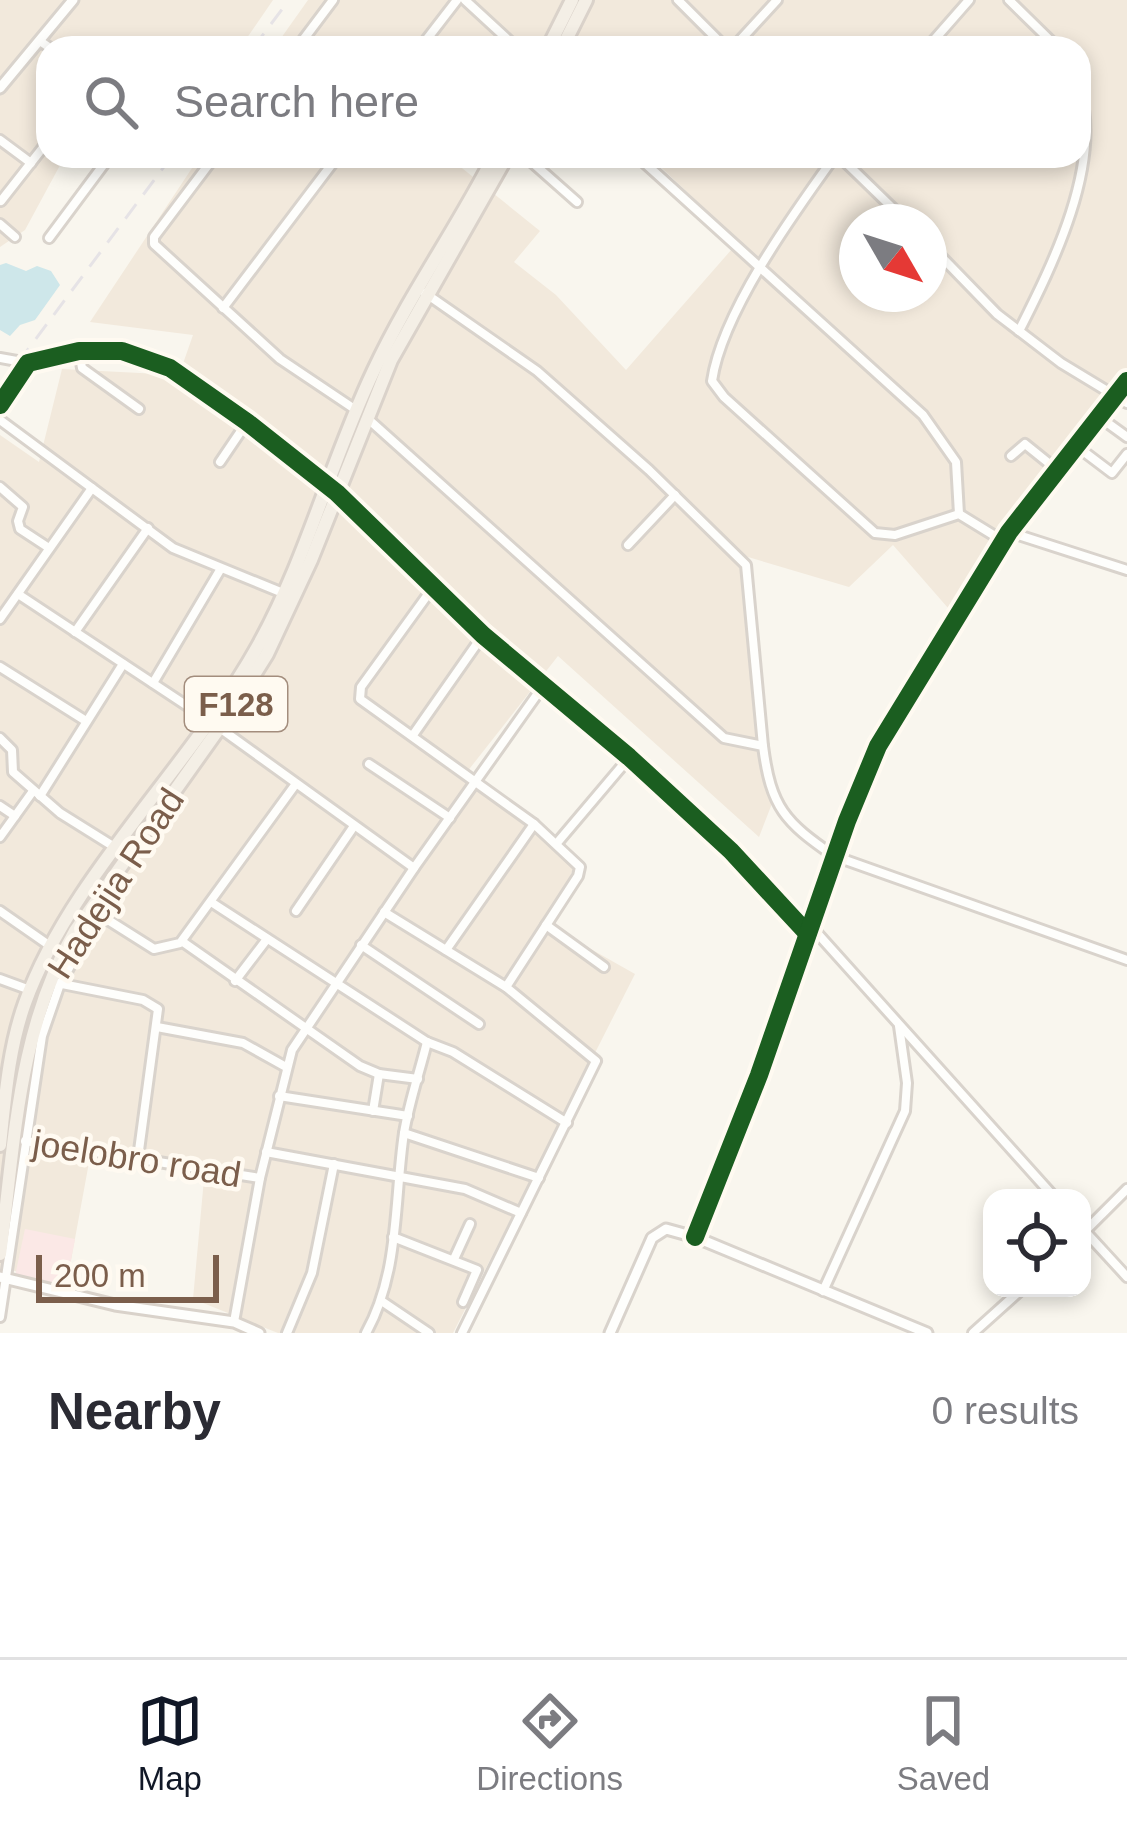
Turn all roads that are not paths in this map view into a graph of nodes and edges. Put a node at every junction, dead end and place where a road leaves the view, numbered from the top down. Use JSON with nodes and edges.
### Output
{"nodes":[{"id":1,"x":74,"y":0,"type":"edge"},
{"id":2,"x":333,"y":0,"type":"edge"},
{"id":3,"x":461,"y":0,"type":"edge"},
{"id":4,"x":572,"y":0,"type":"edge"},
{"id":5,"x":586,"y":0,"type":"edge"},
{"id":6,"x":679,"y":0,"type":"edge"},
{"id":7,"x":778,"y":0,"type":"edge"},
{"id":8,"x":969,"y":0,"type":"edge"},
{"id":9,"x":1009,"y":0,"type":"edge"},
{"id":10,"x":50,"y":36,"type":"edge"},
{"id":11,"x":306,"y":36,"type":"edge"},
{"id":12,"x":430,"y":36,"type":"edge"},
{"id":13,"x":503,"y":36,"type":"edge"},
{"id":14,"x":554,"y":36,"type":"edge"},
{"id":15,"x":568,"y":36,"type":"edge"},
{"id":16,"x":717,"y":36,"type":"edge"},
{"id":17,"x":742,"y":36,"type":"edge"},
{"id":18,"x":938,"y":36,"type":"edge"},
{"id":19,"x":1046,"y":36,"type":"edge"},
{"id":20,"x":36,"y":53,"type":"edge"},
{"id":21,"x":0,"y":88,"type":"edge"},
{"id":22,"x":0,"y":140,"type":"edge"},
{"id":23,"x":36,"y":157,"type":"edge"},
{"id":24,"x":31,"y":163,"type":"junction"},
{"id":25,"x":101,"y":168,"type":"edge"},
{"id":26,"x":206,"y":168,"type":"edge"},
{"id":27,"x":329,"y":168,"type":"edge"},
{"id":28,"x":488,"y":168,"type":"edge"},
{"id":29,"x":499,"y":168,"type":"edge"},
{"id":30,"x":539,"y":168,"type":"edge"},
{"id":31,"x":651,"y":168,"type":"edge"},
{"id":32,"x":829,"y":168,"type":"edge"},
{"id":33,"x":850,"y":168,"type":"edge"},
{"id":34,"x":1080,"y":168,"type":"edge"},
{"id":35,"x":2,"y":201,"type":"edge"},
{"id":36,"x":577,"y":202,"type":"dead end"},
{"id":37,"x":888,"y":204,"type":"edge"},
{"id":38,"x":0,"y":224,"type":"edge"},
{"id":39,"x":15,"y":237,"type":"dead end"},
{"id":40,"x":49,"y":238,"type":"dead end"},
{"id":41,"x":947,"y":263,"type":"edge"},
{"id":42,"x":760,"y":265,"type":"junction"},
{"id":43,"x":422,"y":291,"type":"junction"},
{"id":44,"x":223,"y":308,"type":"junction"},
{"id":45,"x":1019,"y":331,"type":"junction"},
{"id":46,"x":79,"y":351,"type":"junction"},
{"id":47,"x":0,"y":358,"type":"edge"},
{"id":48,"x":28,"y":363,"type":"junction"},
{"id":49,"x":1127,"y":381,"type":"edge"},
{"id":50,"x":1115,"y":395,"type":"junction"},
{"id":51,"x":1127,"y":403,"type":"edge"},
{"id":52,"x":0,"y":405,"type":"edge"},
{"id":53,"x":140,"y":409,"type":"dead end"},
{"id":54,"x":361,"y":414,"type":"junction"},
{"id":55,"x":1098,"y":416,"type":"junction"},
{"id":56,"x":0,"y":420,"type":"edge"},
{"id":57,"x":247,"y":422,"type":"junction"},
{"id":58,"x":1127,"y":437,"type":"edge"},
{"id":59,"x":1075,"y":445,"type":"junction"},
{"id":60,"x":1127,"y":454,"type":"edge"},
{"id":61,"x":1011,"y":456,"type":"dead end"},
{"id":62,"x":220,"y":462,"type":"dead end"},
{"id":63,"x":1056,"y":469,"type":"junction"},
{"id":64,"x":0,"y":487,"type":"edge"},
{"id":65,"x":92,"y":488,"type":"junction"},
{"id":66,"x":332,"y":489,"type":"junction"},
{"id":67,"x":675,"y":495,"type":"junction"},
{"id":68,"x":959,"y":514,"type":"junction"},
{"id":69,"x":148,"y":528,"type":"junction"},
{"id":70,"x":1006,"y":537,"type":"junction"},
{"id":71,"x":628,"y":545,"type":"dead end"},
{"id":72,"x":49,"y":548,"type":"junction"},
{"id":73,"x":220,"y":570,"type":"junction"},
{"id":74,"x":1127,"y":570,"type":"edge"},
{"id":75,"x":434,"y":586,"type":"junction"},
{"id":76,"x":284,"y":593,"type":"junction"},
{"id":77,"x":18,"y":594,"type":"junction"},
{"id":78,"x":4,"y":603,"type":"edge"},
{"id":79,"x":0,"y":619,"type":"edge"},
{"id":80,"x":75,"y":632,"type":"junction"},
{"id":81,"x":484,"y":634,"type":"junction"},
{"id":82,"x":123,"y":664,"type":"junction"},
{"id":83,"x":0,"y":667,"type":"edge"},
{"id":84,"x":153,"y":683,"type":"junction"},
{"id":85,"x":543,"y":686,"type":"junction"},
{"id":86,"x":86,"y":721,"type":"junction"},
{"id":87,"x":215,"y":725,"type":"junction"},
{"id":88,"x":412,"y":735,"type":"junction"},
{"id":89,"x":0,"y":738,"type":"edge"},
{"id":90,"x":764,"y":746,"type":"junction"},
{"id":91,"x":629,"y":758,"type":"junction"},
{"id":92,"x":369,"y":764,"type":"dead end"},
{"id":93,"x":475,"y":782,"type":"junction"},
{"id":94,"x":295,"y":784,"type":"junction"},
{"id":95,"x":37,"y":794,"type":"junction"},
{"id":96,"x":0,"y":806,"type":"edge"},
{"id":97,"x":15,"y":816,"type":"junction"},
{"id":98,"x":450,"y":818,"type":"junction"},
{"id":99,"x":534,"y":824,"type":"junction"},
{"id":100,"x":354,"y":826,"type":"junction"},
{"id":101,"x":0,"y":837,"type":"edge"},
{"id":102,"x":557,"y":843,"type":"junction"},
{"id":103,"x":117,"y":849,"type":"junction"},
{"id":104,"x":835,"y":856,"type":"junction"},
{"id":105,"x":414,"y":868,"type":"junction"},
{"id":106,"x":211,"y":902,"type":"junction"},
{"id":107,"x":0,"y":911,"type":"edge"},
{"id":108,"x":88,"y":911,"type":"junction"},
{"id":109,"x":296,"y":911,"type":"dead end"},
{"id":110,"x":384,"y":912,"type":"junction"},
{"id":111,"x":546,"y":926,"type":"junction"},
{"id":112,"x":808,"y":928,"type":"junction"},
{"id":113,"x":267,"y":939,"type":"junction"},
{"id":114,"x":183,"y":942,"type":"junction"},
{"id":115,"x":361,"y":946,"type":"junction"},
{"id":116,"x":53,"y":948,"type":"junction"},
{"id":117,"x":446,"y":950,"type":"junction"},
{"id":118,"x":1127,"y":960,"type":"edge"},
{"id":119,"x":604,"y":967,"type":"dead end"},
{"id":120,"x":0,"y":979,"type":"edge"},
{"id":121,"x":235,"y":981,"type":"junction"},
{"id":122,"x":54,"y":982,"type":"junction"},
{"id":123,"x":337,"y":982,"type":"junction"},
{"id":124,"x":506,"y":987,"type":"junction"},
{"id":125,"x":31,"y":990,"type":"junction"},
{"id":126,"x":479,"y":1024,"type":"dead end"},
{"id":127,"x":899,"y":1024,"type":"junction"},
{"id":128,"x":157,"y":1027,"type":"junction"},
{"id":129,"x":304,"y":1030,"type":"junction"},
{"id":130,"x":428,"y":1042,"type":"junction"},
{"id":131,"x":286,"y":1067,"type":"junction"},
{"id":132,"x":379,"y":1074,"type":"junction"},
{"id":133,"x":4,"y":1079,"type":"edge"},
{"id":134,"x":418,"y":1079,"type":"junction"},
{"id":135,"x":279,"y":1096,"type":"junction"},
{"id":136,"x":373,"y":1111,"type":"junction"},
{"id":137,"x":408,"y":1116,"type":"junction"},
{"id":138,"x":567,"y":1123,"type":"junction"},
{"id":139,"x":404,"y":1133,"type":"junction"},
{"id":140,"x":13,"y":1142,"type":"edge"},
{"id":141,"x":266,"y":1152,"type":"junction"},
{"id":142,"x":138,"y":1158,"type":"junction"},
{"id":143,"x":334,"y":1164,"type":"junction"},
{"id":144,"x":402,"y":1176,"type":"junction"},
{"id":145,"x":260,"y":1178,"type":"junction"},
{"id":146,"x":539,"y":1178,"type":"junction"},
{"id":147,"x":1047,"y":1189,"type":"edge"},
{"id":148,"x":1127,"y":1189,"type":"edge"},
{"id":149,"x":521,"y":1213,"type":"junction"},
{"id":150,"x":470,"y":1224,"type":"dead end"},
{"id":151,"x":1091,"y":1224,"type":"edge"},
{"id":152,"x":393,"y":1237,"type":"junction"},
{"id":153,"x":695,"y":1237,"type":"junction"},
{"id":154,"x":1091,"y":1240,"type":"edge"},
{"id":155,"x":0,"y":1254,"type":"edge"},
{"id":156,"x":454,"y":1259,"type":"junction"},
{"id":157,"x":1127,"y":1277,"type":"edge"},
{"id":158,"x":4,"y":1278,"type":"edge"},
{"id":159,"x":823,"y":1292,"type":"junction"},
{"id":160,"x":1012,"y":1297,"type":"edge"},
{"id":161,"x":383,"y":1302,"type":"junction"},
{"id":162,"x":463,"y":1302,"type":"dead end"},
{"id":163,"x":0,"y":1317,"type":"edge"},
{"id":164,"x":234,"y":1322,"type":"junction"},
{"id":165,"x":259,"y":1333,"type":"edge"},
{"id":166,"x":287,"y":1333,"type":"edge"},
{"id":167,"x":366,"y":1333,"type":"edge"},
{"id":168,"x":429,"y":1333,"type":"edge"},
{"id":169,"x":462,"y":1333,"type":"edge"},
{"id":170,"x":610,"y":1333,"type":"edge"},
{"id":171,"x":927,"y":1333,"type":"edge"},
{"id":172,"x":973,"y":1333,"type":"edge"}],
"edges":[{"from":1,"to":10,"type":"street"},
{"from":2,"to":11,"type":"street"},
{"from":3,"to":12,"type":"street"},
{"from":3,"to":13,"type":"street"},
{"from":4,"to":14,"type":"main road"},
{"from":5,"to":15,"type":"main road"},
{"from":6,"to":16,"type":"street"},
{"from":7,"to":17,"type":"street"},
{"from":8,"to":18,"type":"street"},
{"from":9,"to":19,"type":"street"},
{"from":20,"to":21,"type":"street"},
{"from":22,"to":24,"type":"street"},
{"from":23,"to":24,"type":"street"},
{"from":24,"to":35,"type":"street"},
{"from":25,"to":40,"type":"street"},
{"from":26,"to":44,"type":"street"},
{"from":27,"to":44,"type":"street"},
{"from":28,"to":43,"type":"main road","name":"Hadejia Road","number":"F128"},
{"from":29,"to":43,"type":"main road","name":"Hadejia Road","number":"F128"},
{"from":30,"to":36,"type":"street"},
{"from":31,"to":42,"type":"street"},
{"from":32,"to":42,"type":"street"},
{"from":33,"to":37,"type":"street"},
{"from":34,"to":45,"type":"street"},
{"from":38,"to":39,"type":"street"},
{"from":41,"to":45,"type":"street"},
{"from":42,"to":68,"type":"street"},
{"from":42,"to":68,"type":"street"},
{"from":43,"to":54,"type":"main road","name":"Hadejia Road","number":"F128"},
{"from":43,"to":67,"type":"street"},
{"from":44,"to":54,"type":"street"},
{"from":45,"to":50,"type":"street"},
{"from":46,"to":48,"type":"street"},
{"from":46,"to":53,"type":"street"},
{"from":46,"to":57,"type":"street"},
{"from":47,"to":48,"type":"street"},
{"from":48,"to":52,"type":"street"},
{"from":49,"to":50,"type":"street"},
{"from":50,"to":51,"type":"street"},
{"from":50,"to":55,"type":"street"},
{"from":54,"to":66,"type":"main road","name":"Hadejia Road","number":"F128"},
{"from":54,"to":90,"type":"street"},
{"from":55,"to":58,"type":"street"},
{"from":55,"to":59,"type":"street"},
{"from":56,"to":65,"type":"street"},
{"from":57,"to":62,"type":"street"},
{"from":57,"to":66,"type":"street"},
{"from":59,"to":60,"type":"street"},
{"from":59,"to":63,"type":"street"},
{"from":61,"to":63,"type":"street"},
{"from":63,"to":70,"type":"street"},
{"from":64,"to":72,"type":"street"},
{"from":65,"to":69,"type":"street"},
{"from":65,"to":72,"type":"street"},
{"from":66,"to":75,"type":"street"},
{"from":66,"to":76,"type":"main road","name":"Hadejia Road","number":"F128"},
{"from":66,"to":87,"type":"main road","name":"Hadejia Road","number":"F128"},
{"from":67,"to":71,"type":"street"},
{"from":67,"to":90,"type":"street"},
{"from":68,"to":70,"type":"street"},
{"from":69,"to":73,"type":"street"},
{"from":69,"to":80,"type":"street"},
{"from":70,"to":74,"type":"street"},
{"from":70,"to":104,"type":"street"},
{"from":72,"to":77,"type":"street"},
{"from":73,"to":76,"type":"street"},
{"from":73,"to":84,"type":"street"},
{"from":75,"to":81,"type":"street"},
{"from":75,"to":88,"type":"street"},
{"from":76,"to":87,"type":"main road","name":"Hadejia Road","number":"F128"},
{"from":77,"to":78,"type":"street"},
{"from":77,"to":80,"type":"street"},
{"from":78,"to":79,"type":"street"},
{"from":80,"to":82,"type":"street"},
{"from":81,"to":85,"type":"street"},
{"from":81,"to":88,"type":"street"},
{"from":82,"to":84,"type":"street"},
{"from":82,"to":86,"type":"street"},
{"from":83,"to":86,"type":"street"},
{"from":84,"to":87,"type":"street"},
{"from":85,"to":91,"type":"street"},
{"from":85,"to":93,"type":"street"},
{"from":86,"to":95,"type":"street"},
{"from":87,"to":94,"type":"street"},
{"from":87,"to":103,"type":"main road","name":"Hadejia Road","number":"F128"},
{"from":87,"to":108,"type":"main road","name":"Hadejia Road","number":"F128"},
{"from":88,"to":93,"type":"street"},
{"from":89,"to":95,"type":"street"},
{"from":90,"to":104,"type":"street"},
{"from":91,"to":102,"type":"street"},
{"from":91,"to":112,"type":"street"},
{"from":92,"to":98,"type":"street"},
{"from":93,"to":98,"type":"street"},
{"from":93,"to":99,"type":"street"},
{"from":94,"to":100,"type":"street"},
{"from":94,"to":106,"type":"street"},
{"from":95,"to":97,"type":"street"},
{"from":95,"to":103,"type":"street"},
{"from":96,"to":97,"type":"street"},
{"from":97,"to":101,"type":"street"},
{"from":98,"to":105,"type":"street"},
{"from":99,"to":102,"type":"street"},
{"from":99,"to":117,"type":"street"},
{"from":100,"to":105,"type":"street"},
{"from":100,"to":109,"type":"street"},
{"from":102,"to":111,"type":"street"},
{"from":103,"to":108,"type":"main road","name":"Hadejia Road","number":"F128"},
{"from":104,"to":112,"type":"street"},
{"from":104,"to":118,"type":"street"},
{"from":105,"to":110,"type":"street"},
{"from":106,"to":113,"type":"street"},
{"from":106,"to":114,"type":"street"},
{"from":107,"to":116,"type":"street"},
{"from":108,"to":114,"type":"street"},
{"from":108,"to":116,"type":"main road","name":"Hadejia Road","number":"F128"},
{"from":108,"to":122,"type":"main road","name":"Hadejia Road","number":"F128"},
{"from":110,"to":115,"type":"street"},
{"from":110,"to":117,"type":"street"},
{"from":111,"to":119,"type":"street"},
{"from":111,"to":124,"type":"street"},
{"from":112,"to":127,"type":"street"},
{"from":112,"to":153,"type":"street"},
{"from":113,"to":121,"type":"street"},
{"from":113,"to":123,"type":"street"},
{"from":114,"to":121,"type":"street"},
{"from":115,"to":123,"type":"street"},
{"from":115,"to":126,"type":"street"},
{"from":116,"to":125,"type":"main road","name":"Hadejia Road","number":"F128"},
{"from":117,"to":124,"type":"street"},
{"from":120,"to":125,"type":"street"},
{"from":121,"to":129,"type":"street"},
{"from":122,"to":128,"type":"street"},
{"from":122,"to":140,"type":"main road","name":"Hadejia Road","number":"F128"},
{"from":123,"to":129,"type":"street"},
{"from":123,"to":130,"type":"street"},
{"from":124,"to":138,"type":"street"},
{"from":125,"to":133,"type":"main road","name":"Hadejia Road","number":"F128"},
{"from":127,"to":147,"type":"street"},
{"from":127,"to":159,"type":"street"},
{"from":128,"to":131,"type":"street"},
{"from":128,"to":142,"type":"street"},
{"from":129,"to":131,"type":"street"},
{"from":129,"to":132,"type":"street"},
{"from":130,"to":134,"type":"street"},
{"from":130,"to":138,"type":"street"},
{"from":131,"to":135,"type":"street"},
{"from":132,"to":134,"type":"street"},
{"from":132,"to":136,"type":"street"},
{"from":133,"to":140,"type":"main road","name":"Hadejia Road","number":"F128"},
{"from":134,"to":137,"type":"street"},
{"from":135,"to":136,"type":"street"},
{"from":135,"to":141,"type":"street"},
{"from":136,"to":137,"type":"street"},
{"from":137,"to":139,"type":"street"},
{"from":138,"to":146,"type":"street"},
{"from":139,"to":144,"type":"street"},
{"from":139,"to":146,"type":"street"},
{"from":140,"to":142,"type":"street","name":"joelobro road"},
{"from":140,"to":155,"type":"main road","name":"Hadejia Road","number":"F128"},
{"from":140,"to":158,"type":"street"},
{"from":141,"to":143,"type":"street"},
{"from":141,"to":145,"type":"street"},
{"from":142,"to":145,"type":"street","name":"joelobro road"},
{"from":143,"to":144,"type":"street"},
{"from":143,"to":166,"type":"street"},
{"from":144,"to":149,"type":"street"},
{"from":144,"to":152,"type":"street"},
{"from":145,"to":164,"type":"street"},
{"from":146,"to":149,"type":"street"},
{"from":148,"to":151,"type":"street"},
{"from":149,"to":169,"type":"street"},
{"from":150,"to":156,"type":"street"},
{"from":152,"to":156,"type":"street"},
{"from":152,"to":161,"type":"street"},
{"from":153,"to":159,"type":"street"},
{"from":153,"to":170,"type":"street"},
{"from":154,"to":157,"type":"street"},
{"from":156,"to":162,"type":"street"},
{"from":158,"to":163,"type":"street"},
{"from":158,"to":164,"type":"street"},
{"from":159,"to":171,"type":"street"},
{"from":160,"to":172,"type":"street"},
{"from":161,"to":167,"type":"street"},
{"from":161,"to":168,"type":"street"},
{"from":164,"to":165,"type":"street"}]}
